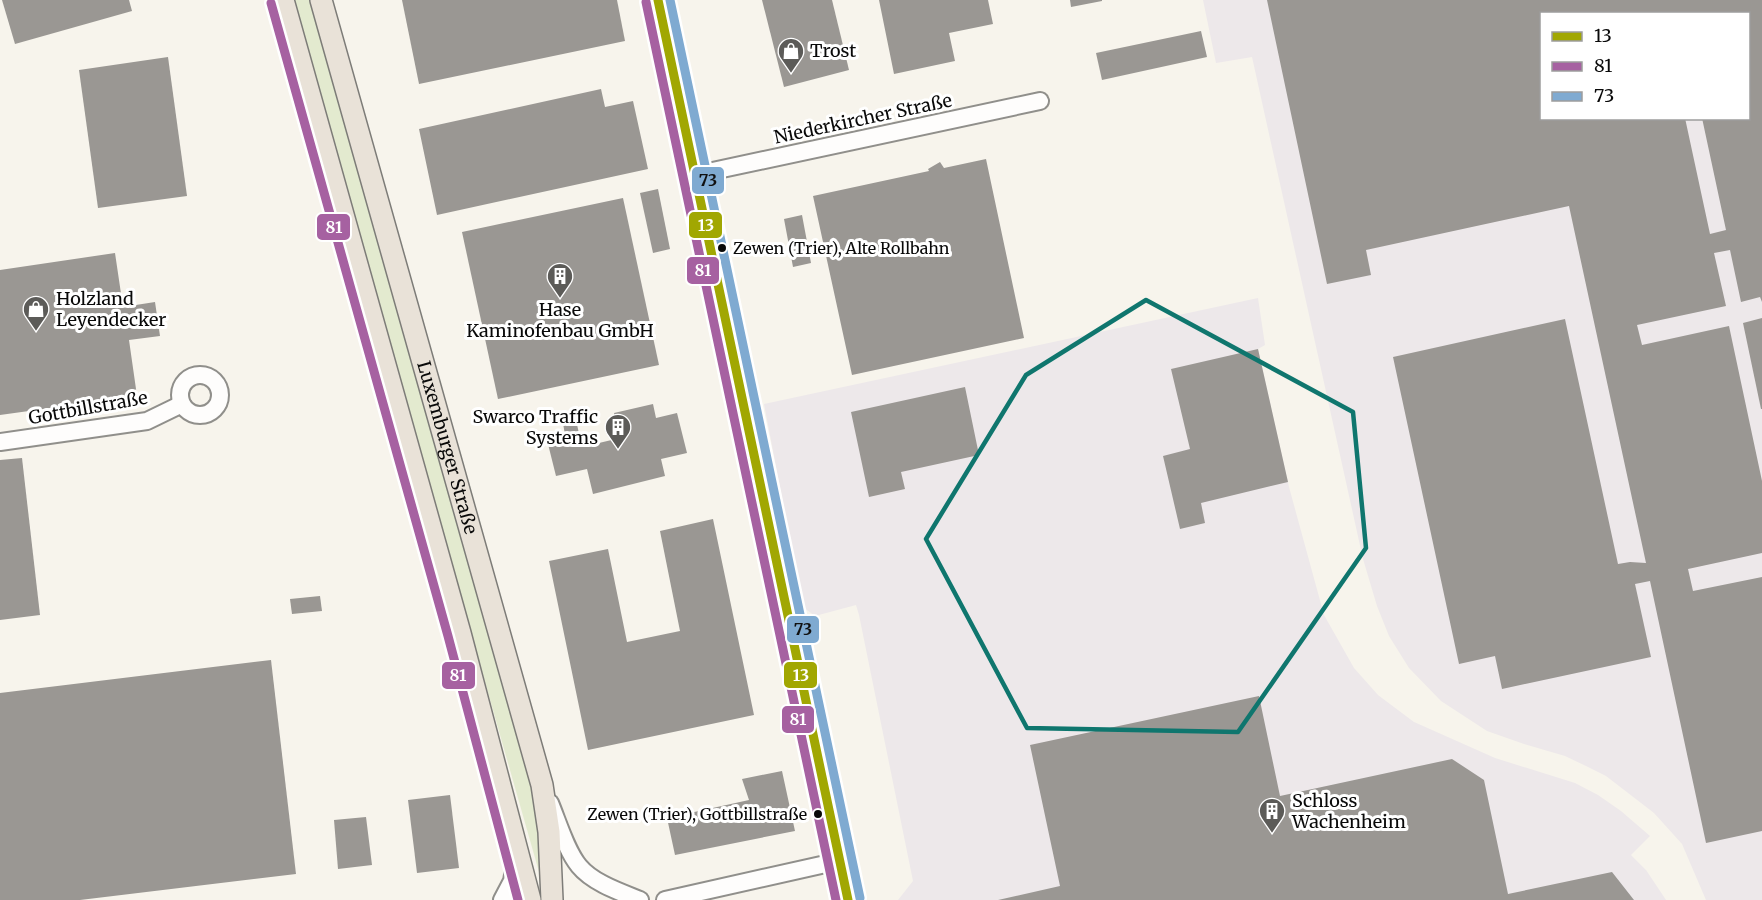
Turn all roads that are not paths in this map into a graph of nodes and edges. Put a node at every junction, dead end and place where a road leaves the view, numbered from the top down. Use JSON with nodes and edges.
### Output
{"nodes":[{"id":1,"x":283,"y":0,"type":"edge"},
{"id":2,"x":321,"y":0,"type":"edge"},
{"id":3,"x":658,"y":0,"type":"edge"},
{"id":4,"x":1040,"y":101,"type":"dead end"},
{"id":5,"x":694,"y":175,"type":"junction"},
{"id":6,"x":182,"y":404,"type":"dead end"},
{"id":7,"x":0,"y":442,"type":"edge"},
{"id":8,"x":542,"y":785,"type":"junction"},
{"id":9,"x":517,"y":852,"type":"junction"},
{"id":10,"x":839,"y":861,"type":"junction"},
{"id":11,"x":502,"y":900,"type":"edge"},
{"id":12,"x":530,"y":900,"type":"edge"},
{"id":13,"x":552,"y":900,"type":"edge"},
{"id":14,"x":640,"y":900,"type":"edge"},
{"id":15,"x":665,"y":900,"type":"edge"},
{"id":16,"x":848,"y":900,"type":"edge"}],
"edges":[{"from":1,"to":9,"type":"main road"},
{"from":2,"to":8,"type":"main road","name":"Luxemburger Straße"},
{"from":3,"to":5,"type":"street"},
{"from":4,"to":5,"type":"street","name":"Niederkircher Straße"},
{"from":5,"to":10,"type":"street"},
{"from":6,"to":7,"type":"street","name":"Gottbillstraße"},
{"from":8,"to":13,"type":"main road","name":"Luxemburger Straße"},
{"from":8,"to":14,"type":"street"},
{"from":9,"to":11,"type":"street"},
{"from":9,"to":12,"type":"main road"},
{"from":10,"to":15,"type":"street"},
{"from":10,"to":16,"type":"street"}]}
